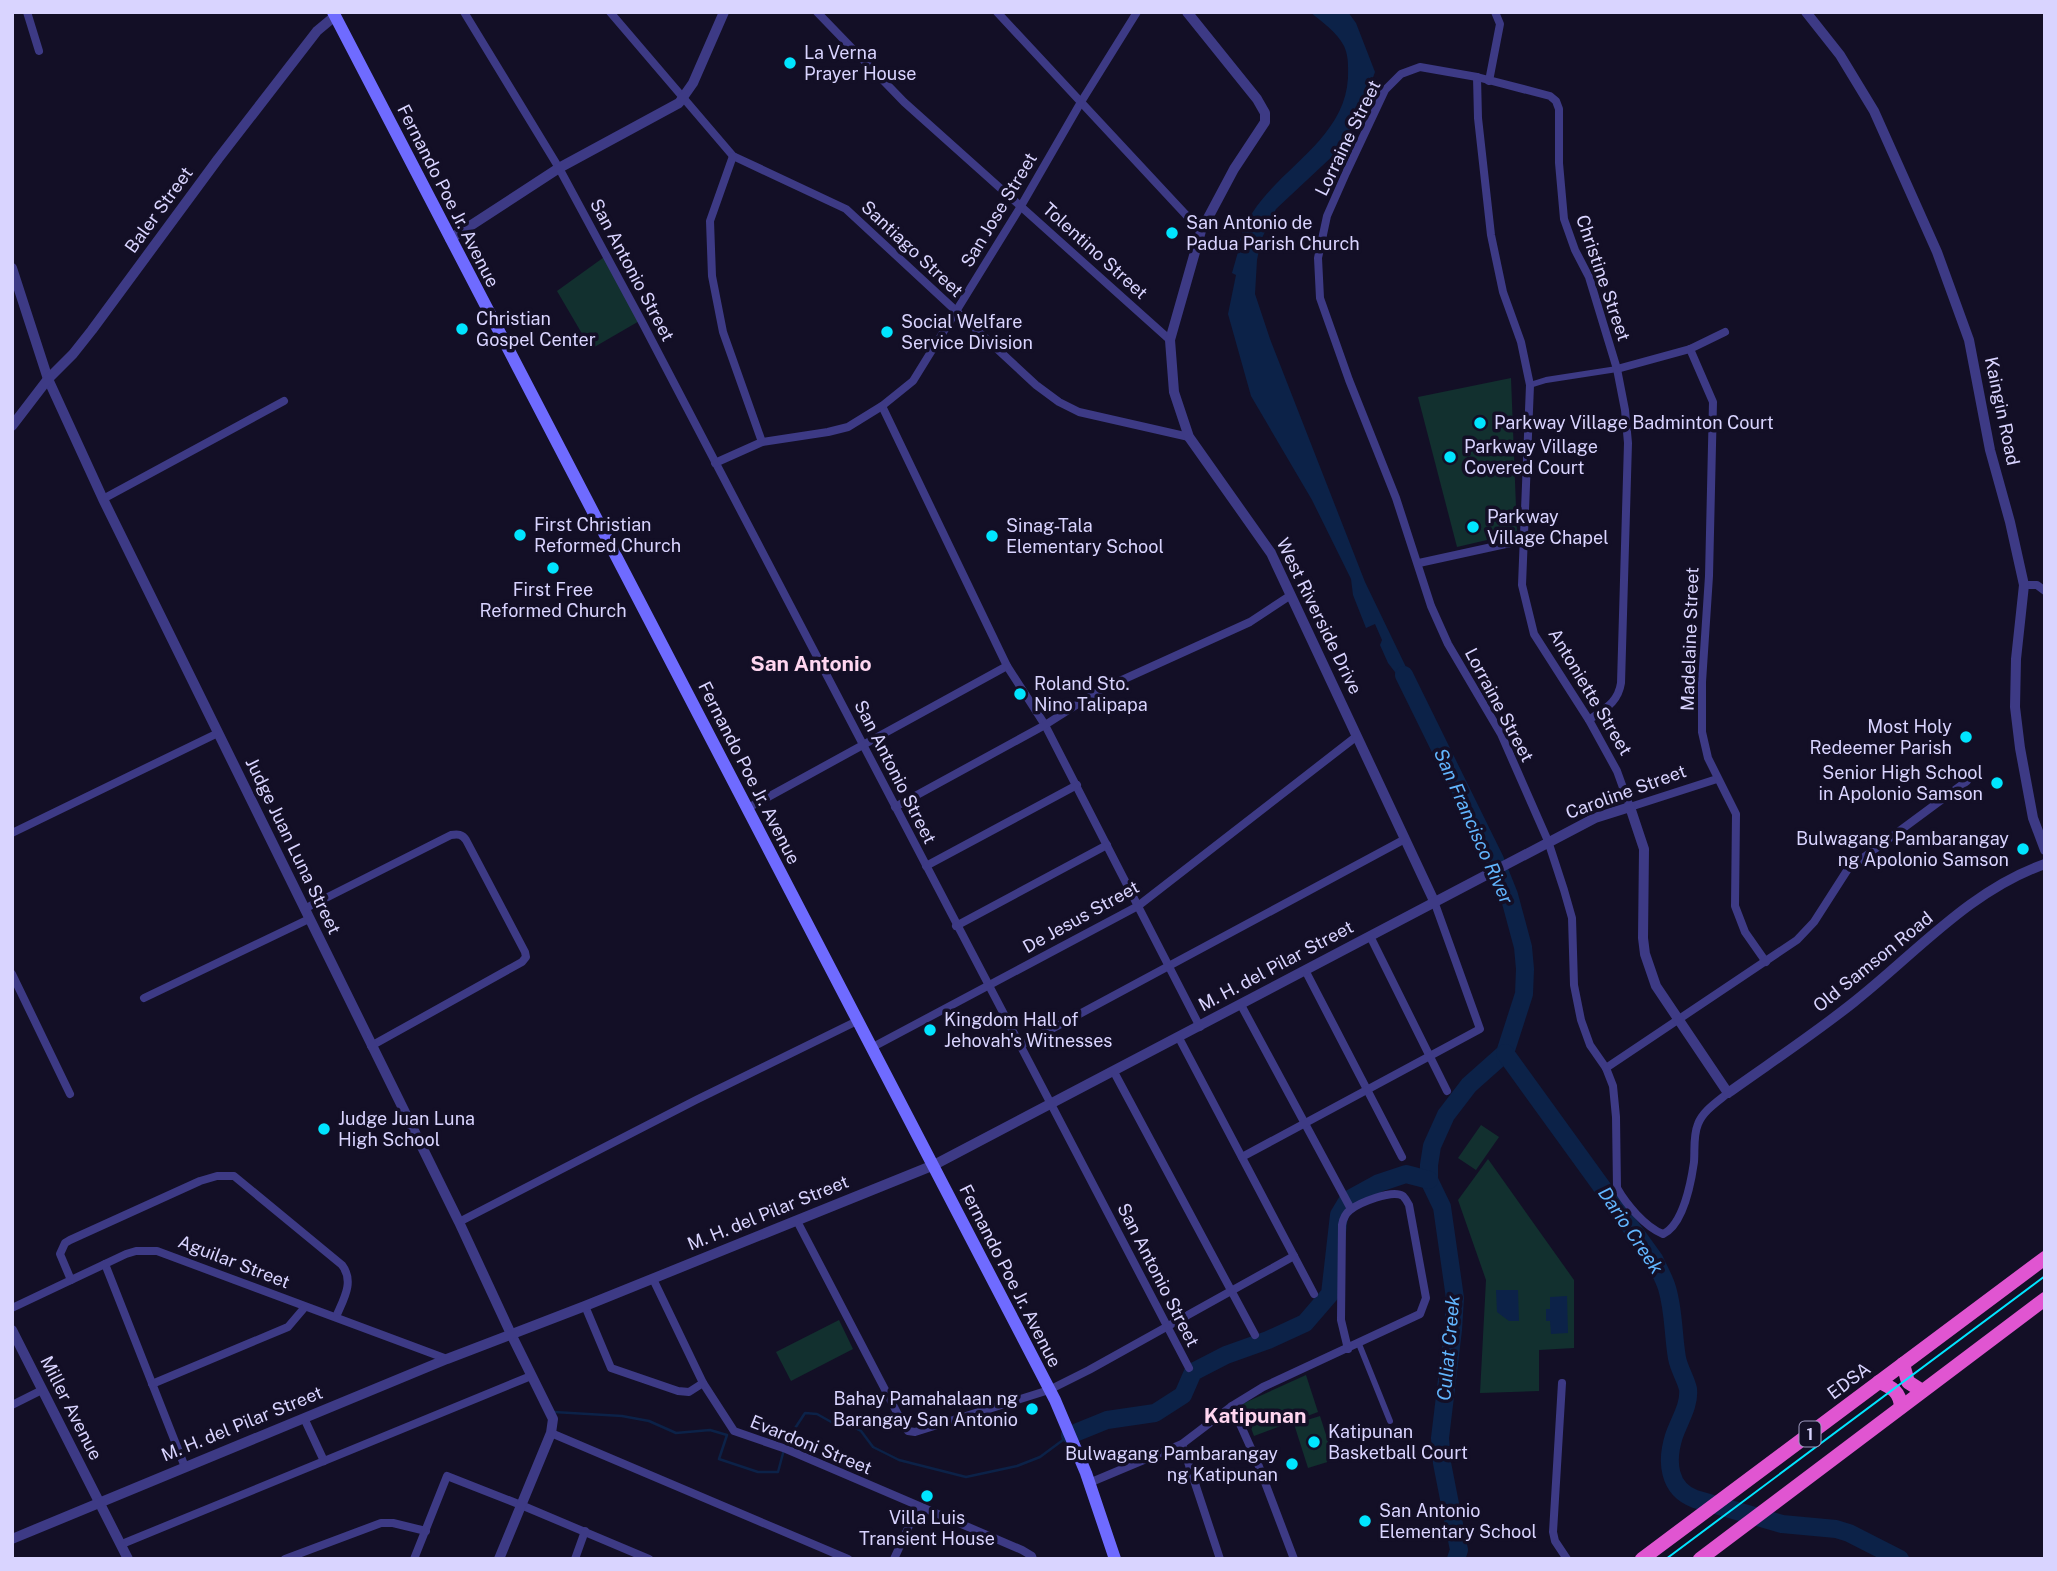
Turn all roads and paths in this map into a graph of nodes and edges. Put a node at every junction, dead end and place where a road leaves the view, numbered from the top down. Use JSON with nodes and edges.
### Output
{"nodes":[{"id":1,"x":27,"y":12,"type":"edge"},
{"id":2,"x":464,"y":12,"type":"edge"},
{"id":3,"x":610,"y":12,"type":"edge"},
{"id":4,"x":724,"y":12,"type":"edge"},
{"id":5,"x":817,"y":12,"type":"edge"},
{"id":6,"x":997,"y":12,"type":"edge"},
{"id":7,"x":1137,"y":12,"type":"edge"},
{"id":8,"x":1187,"y":12,"type":"edge"},
{"id":9,"x":1495,"y":12,"type":"edge"},
{"id":10,"x":1805,"y":12,"type":"edge"},
{"id":11,"x":334,"y":14,"type":"edge"},
{"id":12,"x":39,"y":51,"type":"dead end"},
{"id":13,"x":1477,"y":77,"type":"junction"},
{"id":14,"x":1489,"y":81,"type":"junction"},
{"id":15,"x":684,"y":97,"type":"junction"},
{"id":16,"x":1080,"y":102,"type":"junction"},
{"id":17,"x":733,"y":156,"type":"junction"},
{"id":18,"x":559,"y":168,"type":"junction"},
{"id":19,"x":1021,"y":206,"type":"junction"},
{"id":20,"x":1201,"y":231,"type":"junction"},
{"id":21,"x":450,"y":239,"type":"junction"},
{"id":22,"x":12,"y":268,"type":"edge"},
{"id":23,"x":956,"y":312,"type":"junction"},
{"id":24,"x":1725,"y":332,"type":"dead end"},
{"id":25,"x":1170,"y":340,"type":"junction"},
{"id":26,"x":1689,"y":349,"type":"junction"},
{"id":27,"x":1617,"y":369,"type":"junction"},
{"id":28,"x":48,"y":379,"type":"junction"},
{"id":29,"x":1530,"y":385,"type":"junction"},
{"id":30,"x":284,"y":401,"type":"dead end"},
{"id":31,"x":882,"y":406,"type":"junction"},
{"id":32,"x":12,"y":426,"type":"edge"},
{"id":33,"x":1189,"y":437,"type":"junction"},
{"id":34,"x":762,"y":442,"type":"junction"},
{"id":35,"x":715,"y":463,"type":"junction"},
{"id":36,"x":103,"y":499,"type":"junction"},
{"id":37,"x":1524,"y":540,"type":"junction"},
{"id":38,"x":1419,"y":563,"type":"junction"},
{"id":39,"x":2024,"y":585,"type":"junction"},
{"id":40,"x":2042,"y":586,"type":"edge"},
{"id":41,"x":1291,"y":596,"type":"junction"},
{"id":42,"x":1007,"y":666,"type":"junction"},
{"id":43,"x":1589,"y":720,"type":"junction"},
{"id":44,"x":1045,"y":725,"type":"junction"},
{"id":45,"x":218,"y":733,"type":"junction"},
{"id":46,"x":1357,"y":736,"type":"junction"},
{"id":47,"x":864,"y":746,"type":"junction"},
{"id":48,"x":1717,"y":779,"type":"junction"},
{"id":49,"x":1967,"y":781,"type":"dead end"},
{"id":50,"x":1077,"y":785,"type":"junction"},
{"id":51,"x":895,"y":807,"type":"junction"},
{"id":52,"x":1630,"y":807,"type":"junction"},
{"id":53,"x":748,"y":808,"type":"junction"},
{"id":54,"x":12,"y":833,"type":"edge"},
{"id":55,"x":1405,"y":839,"type":"junction"},
{"id":56,"x":1548,"y":841,"type":"junction"},
{"id":57,"x":1107,"y":845,"type":"junction"},
{"id":58,"x":2045,"y":850,"type":"edge"},
{"id":59,"x":1510,"y":861,"type":"joint"},
{"id":60,"x":2045,"y":864,"type":"edge"},
{"id":61,"x":926,"y":866,"type":"junction"},
{"id":62,"x":1434,"y":901,"type":"junction"},
{"id":63,"x":1138,"y":906,"type":"junction"},
{"id":64,"x":307,"y":914,"type":"junction"},
{"id":65,"x":957,"y":926,"type":"junction"},
{"id":66,"x":1370,"y":936,"type":"junction"},
{"id":67,"x":1766,"y":962,"type":"junction"},
{"id":68,"x":1170,"y":966,"type":"junction"},
{"id":69,"x":1305,"y":970,"type":"junction"},
{"id":70,"x":12,"y":974,"type":"edge"},
{"id":71,"x":988,"y":986,"type":"junction"},
{"id":72,"x":144,"y":998,"type":"dead end"},
{"id":73,"x":1241,"y":1005,"type":"junction"},
{"id":74,"x":1679,"y":1019,"type":"junction"},
{"id":75,"x":857,"y":1021,"type":"junction"},
{"id":76,"x":1200,"y":1027,"type":"junction"},
{"id":77,"x":1179,"y":1038,"type":"junction"},
{"id":78,"x":371,"y":1046,"type":"junction"},
{"id":79,"x":1020,"y":1046,"type":"junction"},
{"id":80,"x":871,"y":1048,"type":"junction"},
{"id":81,"x":1430,"y":1056,"type":"junction"},
{"id":82,"x":1606,"y":1068,"type":"junction"},
{"id":83,"x":1114,"y":1072,"type":"junction"},
{"id":84,"x":1367,"y":1090,"type":"junction"},
{"id":85,"x":1447,"y":1091,"type":"dead end"},
{"id":86,"x":1728,"y":1093,"type":"junction"},
{"id":87,"x":70,"y":1094,"type":"dead end"},
{"id":88,"x":1052,"y":1104,"type":"junction"},
{"id":89,"x":1304,"y":1123,"type":"junction"},
{"id":90,"x":1242,"y":1157,"type":"junction"},
{"id":91,"x":1402,"y":1157,"type":"dead end"},
{"id":92,"x":934,"y":1165,"type":"junction"},
{"id":93,"x":1349,"y":1207,"type":"junction"},
{"id":94,"x":797,"y":1221,"type":"junction"},
{"id":95,"x":459,"y":1222,"type":"junction"},
{"id":96,"x":1294,"y":1256,"type":"junction"},
{"id":97,"x":2045,"y":1258,"type":"edge"},
{"id":98,"x":105,"y":1264,"type":"junction"},
{"id":99,"x":653,"y":1279,"type":"junction"},
{"id":100,"x":71,"y":1280,"type":"junction"},
{"id":101,"x":1230,"y":1292,"type":"junction"},
{"id":102,"x":1314,"y":1294,"type":"dead end"},
{"id":103,"x":2045,"y":1299,"type":"edge"},
{"id":104,"x":585,"y":1306,"type":"junction"},
{"id":105,"x":305,"y":1307,"type":"junction"},
{"id":106,"x":12,"y":1308,"type":"edge"},
{"id":107,"x":336,"y":1317,"type":"junction"},
{"id":108,"x":1166,"y":1327,"type":"junction"},
{"id":109,"x":12,"y":1330,"type":"edge"},
{"id":110,"x":511,"y":1335,"type":"junction"},
{"id":111,"x":1255,"y":1335,"type":"dead end"},
{"id":112,"x":1359,"y":1344,"type":"junction"},
{"id":113,"x":1348,"y":1349,"type":"junction"},
{"id":114,"x":447,"y":1359,"type":"junction"},
{"id":115,"x":1903,"y":1364,"type":"junction"},
{"id":116,"x":1188,"y":1368,"type":"dead end"},
{"id":117,"x":531,"y":1376,"type":"junction"},
{"id":118,"x":1879,"y":1382,"type":"junction"},
{"id":119,"x":703,"y":1383,"type":"junction"},
{"id":120,"x":1562,"y":1383,"type":"dead end"},
{"id":121,"x":152,"y":1384,"type":"junction"},
{"id":122,"x":42,"y":1390,"type":"junction"},
{"id":123,"x":1049,"y":1390,"type":"junction"},
{"id":124,"x":1922,"y":1391,"type":"junction"},
{"id":125,"x":12,"y":1405,"type":"edge"},
{"id":126,"x":1232,"y":1406,"type":"junction"},
{"id":127,"x":1901,"y":1407,"type":"junction"},
{"id":128,"x":304,"y":1418,"type":"junction"},
{"id":129,"x":1390,"y":1421,"type":"dead end"},
{"id":130,"x":551,"y":1433,"type":"junction"},
{"id":131,"x":1182,"y":1444,"type":"junction"},
{"id":132,"x":324,"y":1461,"type":"junction"},
{"id":133,"x":185,"y":1468,"type":"junction"},
{"id":134,"x":1089,"y":1483,"type":"junction"},
{"id":135,"x":100,"y":1501,"type":"junction"},
{"id":136,"x":521,"y":1505,"type":"junction"},
{"id":137,"x":918,"y":1506,"type":"junction"},
{"id":138,"x":426,"y":1531,"type":"junction"},
{"id":139,"x":585,"y":1531,"type":"junction"},
{"id":140,"x":12,"y":1539,"type":"edge"},
{"id":141,"x":122,"y":1544,"type":"junction"},
{"id":142,"x":128,"y":1559,"type":"edge"},
{"id":143,"x":285,"y":1559,"type":"edge"},
{"id":144,"x":414,"y":1559,"type":"edge"},
{"id":145,"x":499,"y":1559,"type":"edge"},
{"id":146,"x":575,"y":1559,"type":"edge"},
{"id":147,"x":649,"y":1559,"type":"edge"},
{"id":148,"x":848,"y":1559,"type":"edge"},
{"id":149,"x":894,"y":1559,"type":"edge"},
{"id":150,"x":1033,"y":1559,"type":"edge"},
{"id":151,"x":1115,"y":1559,"type":"edge"},
{"id":152,"x":1220,"y":1559,"type":"edge"},
{"id":153,"x":1294,"y":1559,"type":"edge"},
{"id":154,"x":1567,"y":1559,"type":"edge"},
{"id":155,"x":1642,"y":1559,"type":"edge"},
{"id":156,"x":1700,"y":1559,"type":"edge"}],
"edges":[{"from":1,"to":12,"type":"street"},
{"from":2,"to":18,"type":"street","name":"San Antonio Street"},
{"from":3,"to":15,"type":"street","name":"Santiago Street"},
{"from":4,"to":15,"type":"street"},
{"from":5,"to":19,"type":"street","name":"Tolentino Street"},
{"from":6,"to":16,"type":"street"},
{"from":7,"to":16,"type":"street","name":"San Jose Street"},
{"from":8,"to":20,"type":"street","name":"West Riverside Drive"},
{"from":9,"to":14,"type":"street"},
{"from":10,"to":39,"type":"street","name":"Kaingin Road"},
{"from":11,"to":21,"type":"main road","name":"Fernando Poe Jr. Avenue"},
{"from":11,"to":28,"type":"street","name":"Baler Street"},
{"from":13,"to":14,"type":"street"},
{"from":13,"to":29,"type":"street","name":"Antoniette Street"},
{"from":13,"to":38,"type":"street","name":"Lorraine Street"},
{"from":14,"to":27,"type":"street","name":"Christine Street"},
{"from":15,"to":17,"type":"street","name":"Santiago Street"},
{"from":15,"to":18,"type":"street"},
{"from":16,"to":19,"type":"street","name":"San Jose Street"},
{"from":16,"to":20,"type":"street"},
{"from":17,"to":23,"type":"street","name":"Santiago Street"},
{"from":17,"to":34,"type":"street"},
{"from":18,"to":21,"type":"street"},
{"from":18,"to":35,"type":"street","name":"San Antonio Street"},
{"from":19,"to":23,"type":"street","name":"San Jose Street"},
{"from":19,"to":25,"type":"street","name":"Tolentino Street"},
{"from":20,"to":25,"type":"street","name":"West Riverside Drive"},
{"from":21,"to":53,"type":"main road","name":"Fernando Poe Jr. Avenue"},
{"from":22,"to":28,"type":"street","name":"Judge Juan Luna Street"},
{"from":23,"to":31,"type":"street","name":"San Jose Street"},
{"from":23,"to":33,"type":"street","name":"Santiago Street"},
{"from":24,"to":26,"type":"street"},
{"from":25,"to":33,"type":"street","name":"West Riverside Drive"},
{"from":26,"to":27,"type":"street"},
{"from":26,"to":48,"type":"street","name":"Madelaine Street"},
{"from":27,"to":29,"type":"street"},
{"from":27,"to":43,"type":"street","name":"Christine Street"},
{"from":28,"to":32,"type":"street","name":"Baler Street"},
{"from":28,"to":36,"type":"street","name":"Judge Juan Luna Street"},
{"from":29,"to":37,"type":"street","name":"Antoniette Street"},
{"from":30,"to":36,"type":"street"},
{"from":31,"to":34,"type":"street","name":"San Jose Street"},
{"from":31,"to":42,"type":"street"},
{"from":33,"to":41,"type":"street","name":"West Riverside Drive"},
{"from":34,"to":35,"type":"street","name":"San Jose Street"},
{"from":35,"to":47,"type":"street","name":"San Antonio Street"},
{"from":36,"to":45,"type":"street","name":"Judge Juan Luna Street"},
{"from":37,"to":38,"type":"street"},
{"from":37,"to":43,"type":"street","name":"Antoniette Street"},
{"from":38,"to":56,"type":"street","name":"Lorraine Street"},
{"from":39,"to":40,"type":"street"},
{"from":39,"to":58,"type":"street","name":"Kaingin Road"},
{"from":41,"to":44,"type":"street"},
{"from":41,"to":46,"type":"street","name":"West Riverside Drive"},
{"from":42,"to":44,"type":"street"},
{"from":42,"to":47,"type":"street"},
{"from":43,"to":52,"type":"street","name":"Antoniette Street"},
{"from":44,"to":50,"type":"street"},
{"from":44,"to":51,"type":"street"},
{"from":45,"to":54,"type":"street"},
{"from":45,"to":64,"type":"street","name":"Judge Juan Luna Street"},
{"from":46,"to":55,"type":"street","name":"West Riverside Drive"},
{"from":46,"to":63,"type":"street","name":"De Jesus Street"},
{"from":47,"to":51,"type":"street","name":"San Antonio Street"},
{"from":47,"to":53,"type":"street"},
{"from":48,"to":52,"type":"street","name":"Caroline Street"},
{"from":48,"to":67,"type":"street","name":"Madelaine Street"},
{"from":49,"to":67,"type":"street"},
{"from":50,"to":57,"type":"street"},
{"from":50,"to":61,"type":"street"},
{"from":51,"to":61,"type":"street","name":"San Antonio Street"},
{"from":52,"to":56,"type":"street","name":"Caroline Street"},
{"from":52,"to":74,"type":"street","name":"Antoniette Street"},
{"from":53,"to":75,"type":"main road","name":"Fernando Poe Jr. Avenue"},
{"from":55,"to":62,"type":"street","name":"West Riverside Drive"},
{"from":55,"to":68,"type":"street"},
{"from":56,"to":59,"type":"street","name":"Caroline Street"},
{"from":56,"to":82,"type":"street","name":"Lorraine Street"},
{"from":57,"to":63,"type":"street"},
{"from":57,"to":65,"type":"street"},
{"from":59,"to":62,"type":"street","name":"M. H. del Pilar Street"},
{"from":60,"to":86,"type":"street","name":"Old Samson Road"},
{"from":61,"to":65,"type":"street","name":"San Antonio Street"},
{"from":62,"to":66,"type":"street","name":"M. H. del Pilar Street"},
{"from":62,"to":81,"type":"street","name":"West Riverside Drive"},
{"from":63,"to":68,"type":"street"},
{"from":63,"to":71,"type":"street","name":"De Jesus Street"},
{"from":64,"to":72,"type":"street"},
{"from":64,"to":78,"type":"street","name":"Judge Juan Luna Street"},
{"from":64,"to":78,"type":"street"},
{"from":65,"to":71,"type":"street","name":"San Antonio Street"},
{"from":66,"to":69,"type":"street","name":"M. H. del Pilar Street"},
{"from":66,"to":81,"type":"street"},
{"from":67,"to":74,"type":"street"},
{"from":68,"to":76,"type":"street"},
{"from":68,"to":79,"type":"street"},
{"from":69,"to":73,"type":"street","name":"M. H. del Pilar Street"},
{"from":69,"to":84,"type":"street"},
{"from":70,"to":87,"type":"street"},
{"from":71,"to":79,"type":"street","name":"San Antonio Street"},
{"from":71,"to":80,"type":"street","name":"De Jesus Street"},
{"from":73,"to":76,"type":"street","name":"M. H. del Pilar Street"},
{"from":73,"to":89,"type":"street"},
{"from":74,"to":82,"type":"street"},
{"from":74,"to":86,"type":"street","name":"Antoniette Street"},
{"from":75,"to":80,"type":"main road","name":"Fernando Poe Jr. Avenue"},
{"from":75,"to":95,"type":"street"},
{"from":76,"to":77,"type":"street","name":"M. H. del Pilar Street"},
{"from":77,"to":83,"type":"street","name":"M. H. del Pilar Street"},
{"from":77,"to":90,"type":"street"},
{"from":78,"to":95,"type":"street","name":"Judge Juan Luna Street"},
{"from":79,"to":88,"type":"street","name":"San Antonio Street"},
{"from":80,"to":92,"type":"main road","name":"Fernando Poe Jr. Avenue"},
{"from":81,"to":84,"type":"street"},
{"from":81,"to":85,"type":"street"},
{"from":82,"to":86,"type":"street","name":"Lorraine Street"},
{"from":83,"to":88,"type":"street","name":"M. H. del Pilar Street"},
{"from":83,"to":101,"type":"street"},
{"from":84,"to":89,"type":"street"},
{"from":84,"to":91,"type":"street"},
{"from":88,"to":92,"type":"street","name":"M. H. del Pilar Street"},
{"from":88,"to":108,"type":"street","name":"San Antonio Street"},
{"from":89,"to":90,"type":"street"},
{"from":89,"to":93,"type":"street"},
{"from":90,"to":96,"type":"street"},
{"from":92,"to":94,"type":"street","name":"M. H. del Pilar Street"},
{"from":92,"to":123,"type":"main road","name":"Fernando Poe Jr. Avenue"},
{"from":93,"to":112,"type":"street"},
{"from":93,"to":113,"type":"street"},
{"from":94,"to":99,"type":"street","name":"M. H. del Pilar Street"},
{"from":94,"to":123,"type":"street"},
{"from":95,"to":110,"type":"street","name":"Judge Juan Luna Street"},
{"from":96,"to":101,"type":"street"},
{"from":96,"to":102,"type":"street"},
{"from":97,"to":115,"type":"highway","name":"EDSA","number":"1"},
{"from":98,"to":100,"type":"street","name":"Aguilar Street"},
{"from":98,"to":105,"type":"street","name":"Aguilar Street"},
{"from":98,"to":121,"type":"street"},
{"from":99,"to":104,"type":"street","name":"M. H. del Pilar Street"},
{"from":99,"to":119,"type":"street","name":"Evardoni Street"},
{"from":100,"to":106,"type":"street","name":"Aguilar Street"},
{"from":100,"to":107,"type":"street"},
{"from":101,"to":108,"type":"street"},
{"from":101,"to":111,"type":"street"},
{"from":103,"to":124,"type":"highway","number":"1"},
{"from":104,"to":110,"type":"street","name":"M. H. del Pilar Street"},
{"from":104,"to":119,"type":"street"},
{"from":105,"to":107,"type":"street","name":"Aguilar Street"},
{"from":105,"to":121,"type":"street"},
{"from":107,"to":114,"type":"street","name":"Aguilar Street"},
{"from":108,"to":116,"type":"street","name":"San Antonio Street"},
{"from":108,"to":123,"type":"street"},
{"from":109,"to":122,"type":"street","name":"Miller Avenue"},
{"from":110,"to":114,"type":"street","name":"M. H. del Pilar Street"},
{"from":110,"to":117,"type":"street","name":"Judge Juan Luna Street"},
{"from":112,"to":113,"type":"street"},
{"from":112,"to":129,"type":"street"},
{"from":113,"to":126,"type":"street"},
{"from":114,"to":128,"type":"street","name":"M. H. del Pilar Street"},
{"from":115,"to":118,"type":"highway","name":"EDSA","number":"1"},
{"from":115,"to":124,"type":"highway"},
{"from":117,"to":130,"type":"street","name":"Judge Juan Luna Street"},
{"from":117,"to":132,"type":"street"},
{"from":118,"to":127,"type":"highway"},
{"from":118,"to":155,"type":"highway","name":"EDSA","number":"1"},
{"from":119,"to":137,"type":"street","name":"Evardoni Street"},
{"from":120,"to":154,"type":"street"},
{"from":121,"to":133,"type":"street"},
{"from":122,"to":125,"type":"street"},
{"from":122,"to":135,"type":"street","name":"Miller Avenue"},
{"from":123,"to":134,"type":"main road","name":"Fernando Poe Jr. Avenue"},
{"from":124,"to":127,"type":"highway","number":"1"},
{"from":126,"to":131,"type":"street"},
{"from":126,"to":153,"type":"street"},
{"from":127,"to":156,"type":"highway","number":"1"},
{"from":128,"to":132,"type":"street"},
{"from":128,"to":133,"type":"street","name":"M. H. del Pilar Street"},
{"from":130,"to":136,"type":"street"},
{"from":130,"to":148,"type":"street"},
{"from":131,"to":134,"type":"street"},
{"from":131,"to":152,"type":"street"},
{"from":132,"to":141,"type":"street"},
{"from":133,"to":135,"type":"street","name":"M. H. del Pilar Street"},
{"from":134,"to":151,"type":"main road","name":"Fernando Poe Jr. Avenue"},
{"from":135,"to":140,"type":"street","name":"M. H. del Pilar Street"},
{"from":135,"to":141,"type":"street","name":"Miller Avenue"},
{"from":136,"to":138,"type":"street"},
{"from":136,"to":139,"type":"street"},
{"from":136,"to":145,"type":"street"},
{"from":137,"to":149,"type":"street"},
{"from":137,"to":150,"type":"street","name":"Evardoni Street"},
{"from":138,"to":143,"type":"street"},
{"from":138,"to":144,"type":"street"},
{"from":139,"to":146,"type":"street"},
{"from":139,"to":147,"type":"street"},
{"from":141,"to":142,"type":"street","name":"Miller Avenue"}]}
